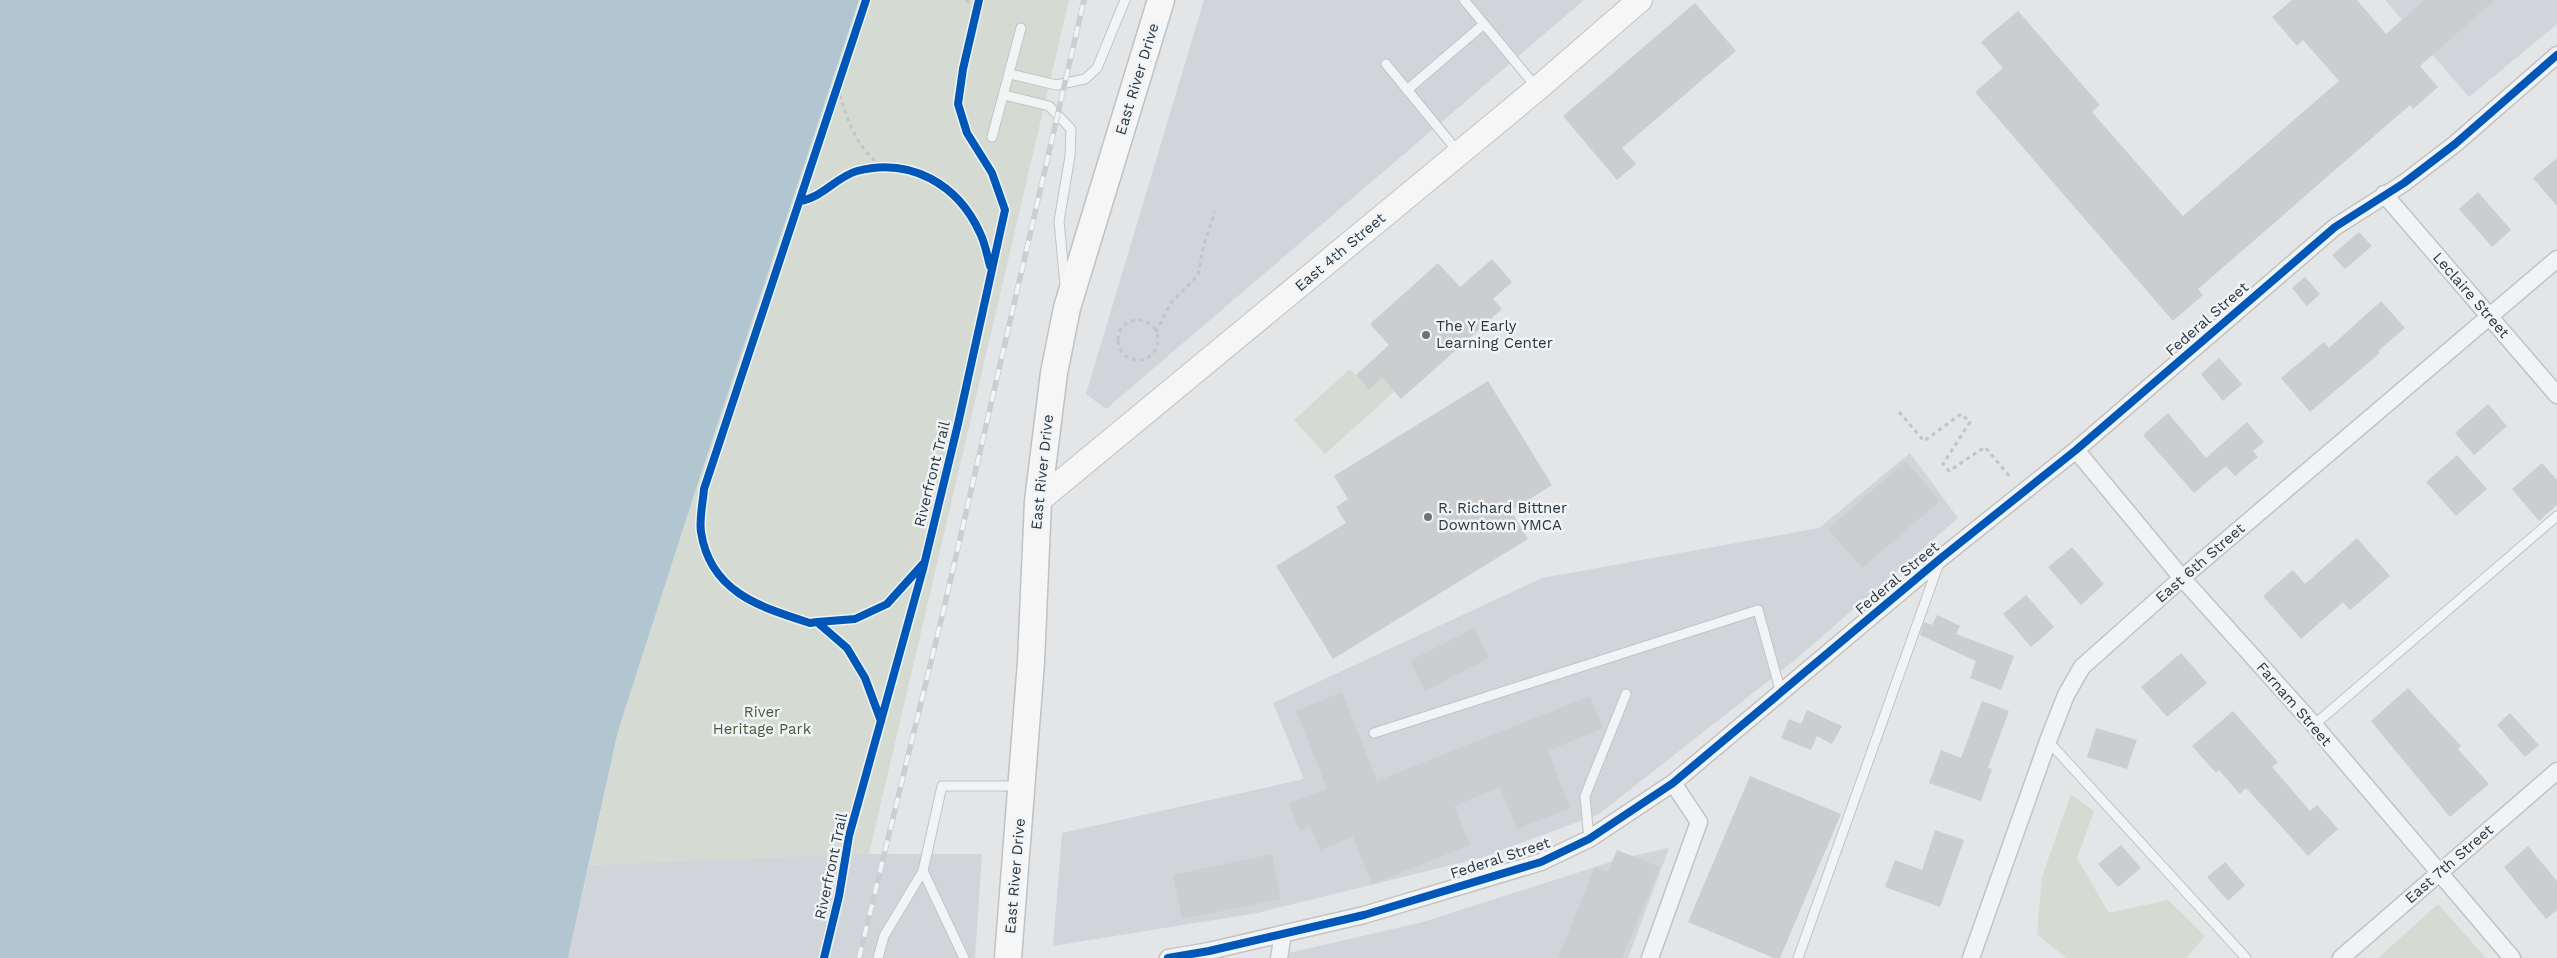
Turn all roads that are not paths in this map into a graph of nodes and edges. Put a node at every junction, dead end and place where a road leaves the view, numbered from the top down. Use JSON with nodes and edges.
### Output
{"nodes":[{"id":1,"x":1125,"y":0,"type":"edge"},
{"id":2,"x":1161,"y":0,"type":"edge"},
{"id":3,"x":1464,"y":0,"type":"edge"},
{"id":4,"x":1640,"y":0,"type":"edge"},
{"id":5,"x":1484,"y":24,"type":"junction"},
{"id":6,"x":1021,"y":28,"type":"dead end"},
{"id":7,"x":2557,"y":55,"type":"edge"},
{"id":8,"x":1386,"y":64,"type":"dead end"},
{"id":9,"x":1010,"y":74,"type":"junction"},
{"id":10,"x":1537,"y":88,"type":"junction"},
{"id":11,"x":1407,"y":90,"type":"junction"},
{"id":12,"x":1004,"y":94,"type":"junction"},
{"id":13,"x":992,"y":137,"type":"dead end"},
{"id":14,"x":1460,"y":153,"type":"junction"},
{"id":15,"x":2384,"y":194,"type":"junction"},
{"id":16,"x":2557,"y":259,"type":"edge"},
{"id":17,"x":1067,"y":308,"type":"junction"},
{"id":18,"x":2490,"y":317,"type":"junction"},
{"id":19,"x":2557,"y":395,"type":"edge"},
{"id":20,"x":2076,"y":450,"type":"junction"},
{"id":21,"x":1038,"y":501,"type":"junction"},
{"id":22,"x":2557,"y":516,"type":"edge"},
{"id":23,"x":1941,"y":558,"type":"junction"},
{"id":24,"x":2182,"y":578,"type":"junction"},
{"id":25,"x":1781,"y":692,"type":"junction"},
{"id":26,"x":1626,"y":694,"type":"dead end"},
{"id":27,"x":2314,"y":725,"type":"junction"},
{"id":28,"x":1374,"y":733,"type":"dead end"},
{"id":29,"x":2048,"y":741,"type":"junction"},
{"id":30,"x":2557,"y":771,"type":"edge"},
{"id":31,"x":1673,"y":783,"type":"junction"},
{"id":32,"x":1022,"y":786,"type":"junction"},
{"id":33,"x":1589,"y":839,"type":"junction"},
{"id":34,"x":923,"y":871,"type":"junction"},
{"id":35,"x":2439,"y":872,"type":"junction"},
{"id":36,"x":1283,"y":934,"type":"junction"},
{"id":37,"x":878,"y":958,"type":"edge"},
{"id":38,"x":964,"y":958,"type":"edge"},
{"id":39,"x":1008,"y":958,"type":"edge"},
{"id":40,"x":1168,"y":958,"type":"edge"},
{"id":41,"x":1279,"y":958,"type":"edge"},
{"id":42,"x":1650,"y":958,"type":"edge"},
{"id":43,"x":1798,"y":958,"type":"edge"},
{"id":44,"x":1971,"y":958,"type":"edge"},
{"id":45,"x":2246,"y":958,"type":"edge"},
{"id":46,"x":2341,"y":958,"type":"edge"},
{"id":47,"x":2512,"y":958,"type":"edge"}],
"edges":[{"from":1,"to":9,"type":"lane"},
{"from":2,"to":17,"type":"main road","name":"East River Drive"},
{"from":3,"to":5,"type":"lane"},
{"from":4,"to":10,"type":"main road","name":"East 4th Street"},
{"from":5,"to":10,"type":"lane"},
{"from":5,"to":11,"type":"lane"},
{"from":6,"to":9,"type":"lane"},
{"from":7,"to":15,"type":"street","name":"Federal Street"},
{"from":8,"to":11,"type":"lane"},
{"from":9,"to":12,"type":"lane"},
{"from":10,"to":14,"type":"main road","name":"East 4th Street"},
{"from":11,"to":14,"type":"lane"},
{"from":12,"to":13,"type":"lane"},
{"from":12,"to":17,"type":"lane"},
{"from":14,"to":21,"type":"main road","name":"East 4th Street"},
{"from":15,"to":18,"type":"street","name":"Leclaire Street"},
{"from":15,"to":20,"type":"street","name":"Federal Street"},
{"from":16,"to":18,"type":"street","name":"East 6th Street"},
{"from":17,"to":21,"type":"main road","name":"East River Drive"},
{"from":18,"to":19,"type":"street","name":"Leclaire Street"},
{"from":18,"to":24,"type":"street","name":"East 6th Street"},
{"from":20,"to":23,"type":"street","name":"Federal Street"},
{"from":20,"to":24,"type":"street","name":"Farnam Street"},
{"from":21,"to":32,"type":"main road","name":"East River Drive"},
{"from":22,"to":27,"type":"lane"},
{"from":23,"to":25,"type":"street","name":"Federal Street"},
{"from":23,"to":43,"type":"lane"},
{"from":24,"to":27,"type":"street","name":"Farnam Street"},
{"from":24,"to":29,"type":"street","name":"East 6th Street"},
{"from":25,"to":28,"type":"lane"},
{"from":25,"to":31,"type":"street","name":"Federal Street"},
{"from":26,"to":33,"type":"lane"},
{"from":27,"to":35,"type":"street","name":"Farnam Street"},
{"from":29,"to":44,"type":"street","name":"East 6th Street"},
{"from":29,"to":45,"type":"lane"},
{"from":30,"to":35,"type":"street","name":"East 7th Street"},
{"from":31,"to":33,"type":"street","name":"Federal Street"},
{"from":31,"to":42,"type":"street"},
{"from":32,"to":34,"type":"lane"},
{"from":32,"to":39,"type":"main road","name":"East River Drive"},
{"from":33,"to":36,"type":"street","name":"Federal Street"},
{"from":34,"to":37,"type":"lane"},
{"from":34,"to":38,"type":"lane"},
{"from":35,"to":46,"type":"street","name":"East 7th Street"},
{"from":35,"to":47,"type":"street","name":"Farnam Street"},
{"from":36,"to":40,"type":"street","name":"Federal Street"},
{"from":36,"to":41,"type":"street"}]}
